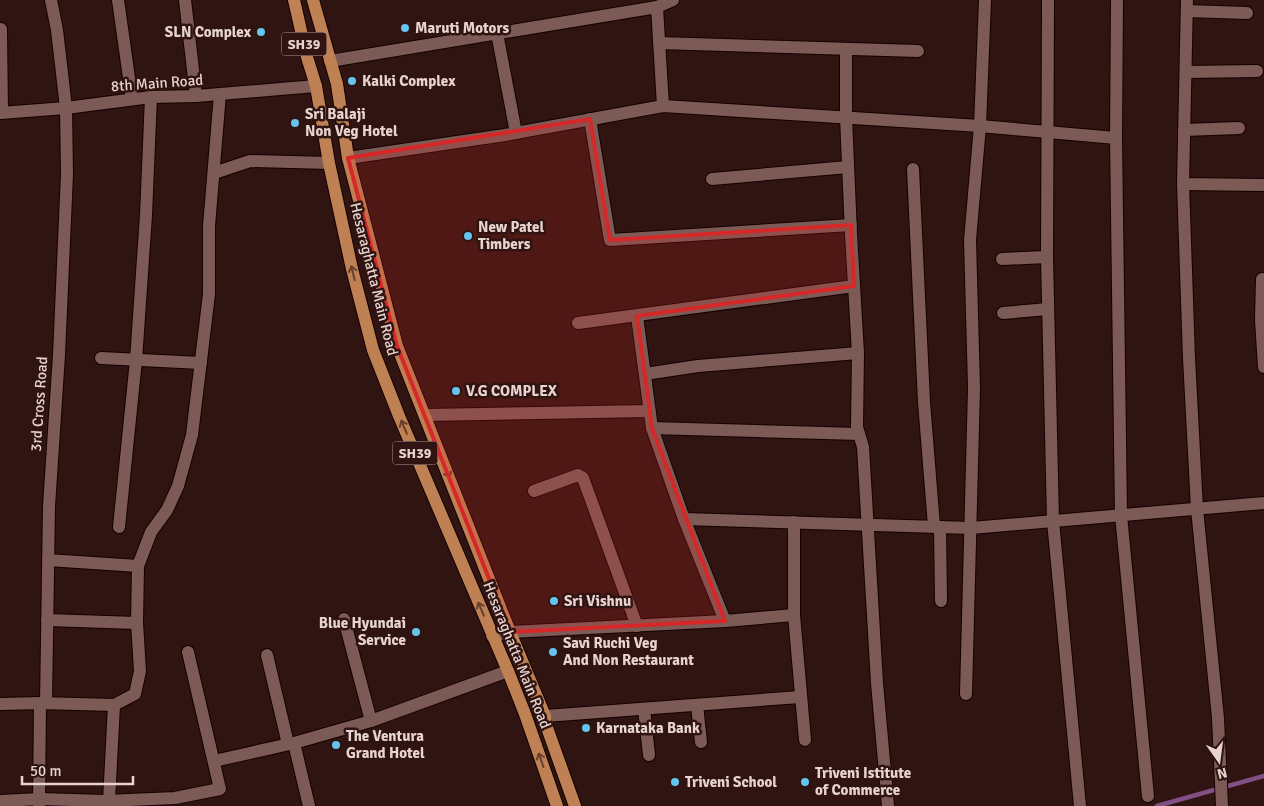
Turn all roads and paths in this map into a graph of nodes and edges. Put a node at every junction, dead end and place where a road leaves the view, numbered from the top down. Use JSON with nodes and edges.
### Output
{"nodes":[{"id":1,"x":51,"y":0,"type":"edge"},
{"id":2,"x":118,"y":0,"type":"edge"},
{"id":3,"x":185,"y":0,"type":"edge"},
{"id":4,"x":294,"y":0,"type":"edge"},
{"id":5,"x":313,"y":0,"type":"edge"},
{"id":6,"x":674,"y":0,"type":"edge"},
{"id":7,"x":985,"y":0,"type":"edge"},
{"id":8,"x":1048,"y":0,"type":"edge"},
{"id":9,"x":1117,"y":0,"type":"edge"},
{"id":10,"x":1187,"y":6,"type":"edge"},
{"id":11,"x":657,"y":7,"type":"junction"},
{"id":12,"x":1247,"y":13,"type":"dead end"},
{"id":13,"x":1,"y":29,"type":"edge"},
{"id":14,"x":497,"y":33,"type":"junction"},
{"id":15,"x":659,"y":43,"type":"junction"},
{"id":16,"x":846,"y":48,"type":"junction"},
{"id":17,"x":918,"y":51,"type":"dead end"},
{"id":18,"x":330,"y":61,"type":"junction"},
{"id":19,"x":1257,"y":71,"type":"dead end"},
{"id":20,"x":1186,"y":72,"type":"junction"},
{"id":21,"x":316,"y":86,"type":"junction"},
{"id":22,"x":220,"y":94,"type":"junction"},
{"id":23,"x":196,"y":96,"type":"junction"},
{"id":24,"x":151,"y":98,"type":"junction"},
{"id":25,"x":132,"y":99,"type":"junction"},
{"id":26,"x":663,"y":106,"type":"junction"},
{"id":27,"x":66,"y":108,"type":"junction"},
{"id":28,"x":1,"y":113,"type":"edge"},
{"id":29,"x":846,"y":117,"type":"junction"},
{"id":30,"x":590,"y":119,"type":"junction"},
{"id":31,"x":980,"y":126,"type":"junction"},
{"id":32,"x":1239,"y":128,"type":"dead end"},
{"id":33,"x":1184,"y":130,"type":"junction"},
{"id":34,"x":1048,"y":132,"type":"junction"},
{"id":35,"x":516,"y":133,"type":"junction"},
{"id":36,"x":1116,"y":138,"type":"junction"},
{"id":37,"x":348,"y":158,"type":"junction"},
{"id":38,"x":329,"y":164,"type":"junction"},
{"id":39,"x":848,"y":166,"type":"junction"},
{"id":40,"x":912,"y":169,"type":"dead end"},
{"id":41,"x":214,"y":173,"type":"junction"},
{"id":42,"x":712,"y":179,"type":"dead end"},
{"id":43,"x":1183,"y":184,"type":"junction"},
{"id":44,"x":1264,"y":185,"type":"edge"},
{"id":45,"x":851,"y":225,"type":"junction"},
{"id":46,"x":1047,"y":257,"type":"junction"},
{"id":47,"x":1002,"y":259,"type":"dead end"},
{"id":48,"x":1262,"y":279,"type":"dead end"},
{"id":49,"x":854,"y":286,"type":"junction"},
{"id":50,"x":1048,"y":309,"type":"junction"},
{"id":51,"x":1002,"y":313,"type":"dead end"},
{"id":52,"x":637,"y":316,"type":"junction"},
{"id":53,"x":1263,"y":320,"type":"edge"},
{"id":54,"x":578,"y":323,"type":"dead end"},
{"id":55,"x":858,"y":353,"type":"junction"},
{"id":56,"x":101,"y":358,"type":"dead end"},
{"id":57,"x":136,"y":360,"type":"junction"},
{"id":58,"x":201,"y":363,"type":"junction"},
{"id":59,"x":1264,"y":367,"type":"edge"},
{"id":60,"x":645,"y":374,"type":"junction"},
{"id":61,"x":649,"y":411,"type":"junction"},
{"id":62,"x":426,"y":416,"type":"junction"},
{"id":63,"x":652,"y":428,"type":"junction"},
{"id":64,"x":859,"y":434,"type":"junction"},
{"id":65,"x":534,"y":491,"type":"dead end"},
{"id":66,"x":1264,"y":503,"type":"edge"},
{"id":67,"x":1197,"y":509,"type":"junction"},
{"id":68,"x":1121,"y":515,"type":"junction"},
{"id":69,"x":684,"y":519,"type":"junction"},
{"id":70,"x":1053,"y":521,"type":"junction"},
{"id":71,"x":794,"y":522,"type":"junction"},
{"id":72,"x":867,"y":525,"type":"junction"},
{"id":73,"x":937,"y":526,"type":"junction"},
{"id":74,"x":119,"y":527,"type":"dead end"},
{"id":75,"x":971,"y":528,"type":"junction"},
{"id":76,"x":48,"y":560,"type":"junction"},
{"id":77,"x":138,"y":566,"type":"junction"},
{"id":78,"x":940,"y":601,"type":"dead end"},
{"id":79,"x":794,"y":615,"type":"junction"},
{"id":80,"x":344,"y":619,"type":"dead end"},
{"id":81,"x":47,"y":620,"type":"junction"},
{"id":82,"x":725,"y":621,"type":"junction"},
{"id":83,"x":137,"y":623,"type":"junction"},
{"id":84,"x":637,"y":626,"type":"junction"},
{"id":85,"x":510,"y":632,"type":"junction"},
{"id":86,"x":492,"y":636,"type":"junction"},
{"id":87,"x":188,"y":652,"type":"dead end"},
{"id":88,"x":267,"y":655,"type":"dead end"},
{"id":89,"x":508,"y":671,"type":"junction"},
{"id":90,"x":966,"y":694,"type":"dead end"},
{"id":91,"x":800,"y":697,"type":"junction"},
{"id":92,"x":43,"y":703,"type":"junction"},
{"id":93,"x":0,"y":704,"type":"edge"},
{"id":94,"x":114,"y":705,"type":"junction"},
{"id":95,"x":697,"y":705,"type":"junction"},
{"id":96,"x":644,"y":709,"type":"junction"},
{"id":97,"x":545,"y":716,"type":"junction"},
{"id":98,"x":371,"y":721,"type":"junction"},
{"id":99,"x":805,"y":740,"type":"dead end"},
{"id":100,"x":701,"y":742,"type":"dead end"},
{"id":101,"x":291,"y":743,"type":"junction"},
{"id":102,"x":649,"y":755,"type":"dead end"},
{"id":103,"x":214,"y":760,"type":"junction"},
{"id":104,"x":1148,"y":796,"type":"dead end"},
{"id":105,"x":0,"y":801,"type":"edge"},
{"id":106,"x":40,"y":802,"type":"edge"},
{"id":107,"x":107,"y":802,"type":"edge"},
{"id":108,"x":175,"y":802,"type":"edge"},
{"id":109,"x":309,"y":806,"type":"edge"},
{"id":110,"x":557,"y":806,"type":"edge"},
{"id":111,"x":575,"y":806,"type":"edge"},
{"id":112,"x":888,"y":806,"type":"edge"},
{"id":113,"x":1080,"y":806,"type":"edge"},
{"id":114,"x":1222,"y":806,"type":"edge"}],
"edges":[{"from":1,"to":27,"type":"street","name":"3rd Cross Road"},
{"from":2,"to":25,"type":"street"},
{"from":3,"to":23,"type":"street"},
{"from":4,"to":21,"type":"main road","name":"Hesaraghatta Main Road","number":"SH39"},
{"from":5,"to":18,"type":"main road","name":"Hesaraghatta Main Road"},
{"from":6,"to":11,"type":"street"},
{"from":7,"to":31,"type":"street"},
{"from":8,"to":34,"type":"street"},
{"from":9,"to":36,"type":"street"},
{"from":10,"to":12,"type":"street"},
{"from":10,"to":20,"type":"street"},
{"from":11,"to":14,"type":"street"},
{"from":11,"to":15,"type":"street"},
{"from":13,"to":28,"type":"street"},
{"from":14,"to":18,"type":"street"},
{"from":14,"to":35,"type":"street"},
{"from":15,"to":16,"type":"street"},
{"from":15,"to":26,"type":"street"},
{"from":16,"to":17,"type":"street"},
{"from":16,"to":29,"type":"street"},
{"from":18,"to":37,"type":"main road","name":"Hesaraghatta Main Road"},
{"from":19,"to":20,"type":"street"},
{"from":20,"to":33,"type":"street"},
{"from":21,"to":22,"type":"street","name":"8th Main Road"},
{"from":21,"to":38,"type":"main road","name":"Hesaraghatta Main Road","number":"SH39"},
{"from":22,"to":23,"type":"street","name":"8th Main Road"},
{"from":22,"to":41,"type":"street"},
{"from":23,"to":24,"type":"street","name":"8th Main Road"},
{"from":24,"to":25,"type":"street","name":"8th Main Road"},
{"from":24,"to":57,"type":"street"},
{"from":25,"to":27,"type":"street","name":"8th Main Road"},
{"from":26,"to":29,"type":"street"},
{"from":26,"to":30,"type":"street"},
{"from":27,"to":28,"type":"street","name":"8th Main Road"},
{"from":27,"to":76,"type":"street","name":"3rd Cross Road"},
{"from":29,"to":31,"type":"street"},
{"from":29,"to":39,"type":"street"},
{"from":30,"to":35,"type":"street"},
{"from":30,"to":45,"type":"street"},
{"from":31,"to":34,"type":"street"},
{"from":31,"to":75,"type":"street"},
{"from":32,"to":33,"type":"street"},
{"from":33,"to":43,"type":"street"},
{"from":34,"to":36,"type":"street"},
{"from":34,"to":46,"type":"street"},
{"from":35,"to":37,"type":"street"},
{"from":36,"to":68,"type":"street"},
{"from":37,"to":62,"type":"main road","name":"Hesaraghatta Main Road"},
{"from":38,"to":41,"type":"street"},
{"from":86,"to":38,"type":"main road","name":"Hesaraghatta Main Road","number":"SH39","one_way":true},
{"from":39,"to":42,"type":"street"},
{"from":39,"to":45,"type":"street"},
{"from":40,"to":73,"type":"street"},
{"from":41,"to":58,"type":"street"},
{"from":43,"to":44,"type":"street"},
{"from":43,"to":67,"type":"street"},
{"from":45,"to":49,"type":"street"},
{"from":46,"to":47,"type":"street"},
{"from":46,"to":50,"type":"street"},
{"from":48,"to":53,"type":"street"},
{"from":49,"to":52,"type":"street"},
{"from":49,"to":55,"type":"street"},
{"from":50,"to":51,"type":"street"},
{"from":50,"to":70,"type":"street"},
{"from":52,"to":54,"type":"street"},
{"from":52,"to":60,"type":"street"},
{"from":53,"to":59,"type":"street"},
{"from":55,"to":60,"type":"street"},
{"from":55,"to":64,"type":"street"},
{"from":56,"to":57,"type":"street"},
{"from":57,"to":58,"type":"street"},
{"from":57,"to":74,"type":"street"},
{"from":58,"to":77,"type":"street"},
{"from":60,"to":61,"type":"street"},
{"from":61,"to":62,"type":"street"},
{"from":61,"to":63,"type":"street"},
{"from":62,"to":85,"type":"main road","name":"Hesaraghatta Main Road","one_way":true},
{"from":63,"to":64,"type":"street"},
{"from":63,"to":69,"type":"street"},
{"from":64,"to":72,"type":"street"},
{"from":65,"to":84,"type":"street"},
{"from":66,"to":67,"type":"street"},
{"from":67,"to":68,"type":"street"},
{"from":67,"to":114,"type":"street"},
{"from":68,"to":70,"type":"street"},
{"from":68,"to":104,"type":"street"},
{"from":69,"to":71,"type":"street"},
{"from":69,"to":82,"type":"street"},
{"from":70,"to":75,"type":"street"},
{"from":70,"to":113,"type":"street"},
{"from":71,"to":72,"type":"street"},
{"from":71,"to":79,"type":"street"},
{"from":72,"to":73,"type":"street"},
{"from":72,"to":112,"type":"street"},
{"from":73,"to":75,"type":"street"},
{"from":73,"to":78,"type":"street"},
{"from":75,"to":90,"type":"street"},
{"from":76,"to":77,"type":"street"},
{"from":76,"to":81,"type":"street","name":"3rd Cross Road"},
{"from":77,"to":83,"type":"street"},
{"from":79,"to":82,"type":"street"},
{"from":79,"to":91,"type":"street"},
{"from":80,"to":98,"type":"street"},
{"from":81,"to":83,"type":"street"},
{"from":81,"to":92,"type":"street","name":"3rd Cross Road"},
{"from":82,"to":84,"type":"street"},
{"from":83,"to":94,"type":"street"},
{"from":84,"to":85,"type":"street"},
{"from":85,"to":86,"type":"street"},
{"from":85,"to":97,"type":"main road","name":"Hesaraghatta Main Road"},
{"from":86,"to":89,"type":"main road","name":"Hesaraghatta Main Road","number":"SH39"},
{"from":87,"to":103,"type":"street"},
{"from":88,"to":101,"type":"street"},
{"from":89,"to":98,"type":"street"},
{"from":110,"to":89,"type":"main road","name":"Hesaraghatta Main Road","number":"SH39","one_way":true},
{"from":91,"to":95,"type":"street"},
{"from":91,"to":99,"type":"street"},
{"from":92,"to":93,"type":"street"},
{"from":92,"to":94,"type":"street"},
{"from":92,"to":106,"type":"street","name":"3rd Cross Road"},
{"from":94,"to":107,"type":"street"},
{"from":95,"to":96,"type":"street"},
{"from":95,"to":100,"type":"street"},
{"from":96,"to":97,"type":"street"},
{"from":96,"to":102,"type":"street"},
{"from":97,"to":111,"type":"main road","name":"Hesaraghatta Main Road"},
{"from":98,"to":101,"type":"street"},
{"from":101,"to":103,"type":"street"},
{"from":101,"to":109,"type":"street"},
{"from":103,"to":108,"type":"street"},
{"from":105,"to":106,"type":"street"},
{"from":106,"to":107,"type":"street"},
{"from":107,"to":108,"type":"street"}]}
